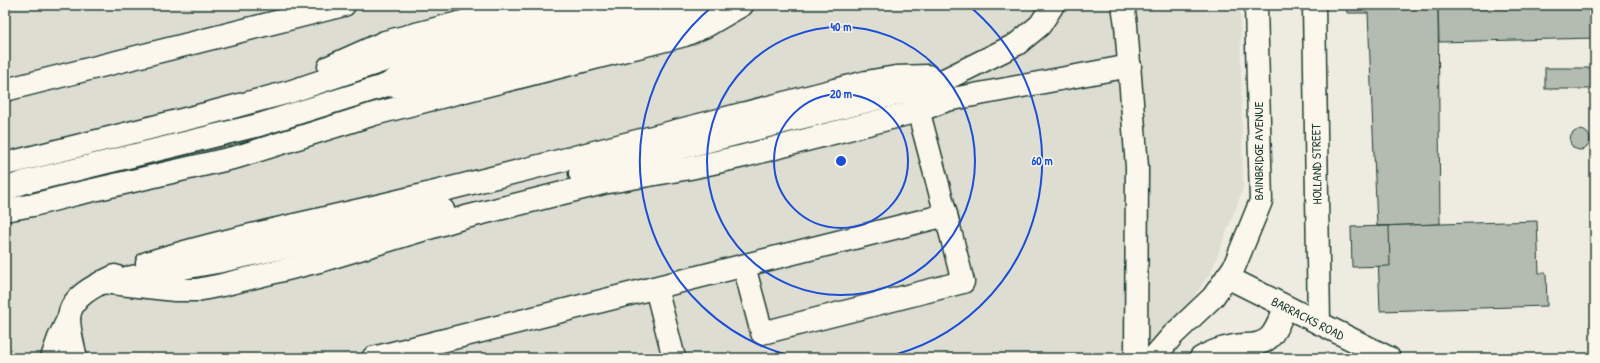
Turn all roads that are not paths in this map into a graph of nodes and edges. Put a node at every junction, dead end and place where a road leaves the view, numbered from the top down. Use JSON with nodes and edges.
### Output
{"nodes":[{"id":1,"x":344,"y":5,"type":"edge"},
{"id":2,"x":528,"y":5,"type":"edge"},
{"id":3,"x":597,"y":5,"type":"edge"},
{"id":4,"x":667,"y":5,"type":"edge"},
{"id":5,"x":740,"y":5,"type":"edge"},
{"id":6,"x":1053,"y":5,"type":"edge"},
{"id":7,"x":1123,"y":5,"type":"edge"},
{"id":8,"x":1256,"y":5,"type":"edge"},
{"id":9,"x":1314,"y":5,"type":"edge"},
{"id":10,"x":1130,"y":66,"type":"junction"},
{"id":11,"x":911,"y":83,"type":"junction"},
{"id":12,"x":387,"y":85,"type":"junction"},
{"id":13,"x":5,"y":90,"type":"edge"},
{"id":14,"x":267,"y":98,"type":"junction"},
{"id":15,"x":918,"y":111,"type":"junction"},
{"id":16,"x":5,"y":164,"type":"edge"},
{"id":17,"x":5,"y":189,"type":"edge"},
{"id":18,"x":5,"y":210,"type":"edge"},
{"id":19,"x":946,"y":215,"type":"junction"},
{"id":20,"x":744,"y":266,"type":"junction"},
{"id":21,"x":1227,"y":277,"type":"junction"},
{"id":22,"x":102,"y":282,"type":"junction"},
{"id":23,"x":656,"y":288,"type":"junction"},
{"id":24,"x":1286,"y":307,"type":"junction"},
{"id":25,"x":69,"y":317,"type":"junction"},
{"id":26,"x":1318,"y":323,"type":"junction"},
{"id":27,"x":52,"y":358,"type":"edge"},
{"id":28,"x":76,"y":358,"type":"edge"},
{"id":29,"x":373,"y":358,"type":"edge"},
{"id":30,"x":674,"y":358,"type":"edge"},
{"id":31,"x":1136,"y":358,"type":"edge"},
{"id":32,"x":1154,"y":358,"type":"edge"},
{"id":33,"x":1201,"y":358,"type":"edge"},
{"id":34,"x":1389,"y":358,"type":"edge"}],
"edges":[{"from":1,"to":13,"type":"street"},
{"from":2,"to":14,"type":"street"},
{"from":3,"to":14,"type":"street"},
{"from":4,"to":12,"type":"street"},
{"from":5,"to":12,"type":"street"},
{"from":5,"to":18,"type":"street"},
{"from":6,"to":11,"type":"street"},
{"from":7,"to":10,"type":"street"},
{"from":8,"to":21,"type":"street","name":"BAINBRIDGE AVENUE"},
{"from":9,"to":26,"type":"street","name":"HOLLAND STREET"},
{"from":10,"to":15,"type":"street"},
{"from":10,"to":31,"type":"street"},
{"from":11,"to":15,"type":"street"},
{"from":11,"to":22,"type":"street"},
{"from":12,"to":17,"type":"street"},
{"from":14,"to":16,"type":"street"},
{"from":15,"to":19,"type":"street"},
{"from":15,"to":22,"type":"street"},
{"from":19,"to":20,"type":"street"},
{"from":19,"to":20,"type":"street"},
{"from":20,"to":23,"type":"street"},
{"from":21,"to":24,"type":"street","name":"BARRACKS ROAD"},
{"from":21,"to":32,"type":"street","name":"BAINBRIDGE AVENUE"},
{"from":22,"to":25,"type":"street"},
{"from":23,"to":29,"type":"street"},
{"from":23,"to":30,"type":"street"},
{"from":24,"to":26,"type":"street","name":"BARRACKS ROAD"},
{"from":24,"to":33,"type":"street"},
{"from":25,"to":27,"type":"street"},
{"from":25,"to":28,"type":"street"},
{"from":26,"to":34,"type":"street","name":"BARRACKS ROAD"}]}
